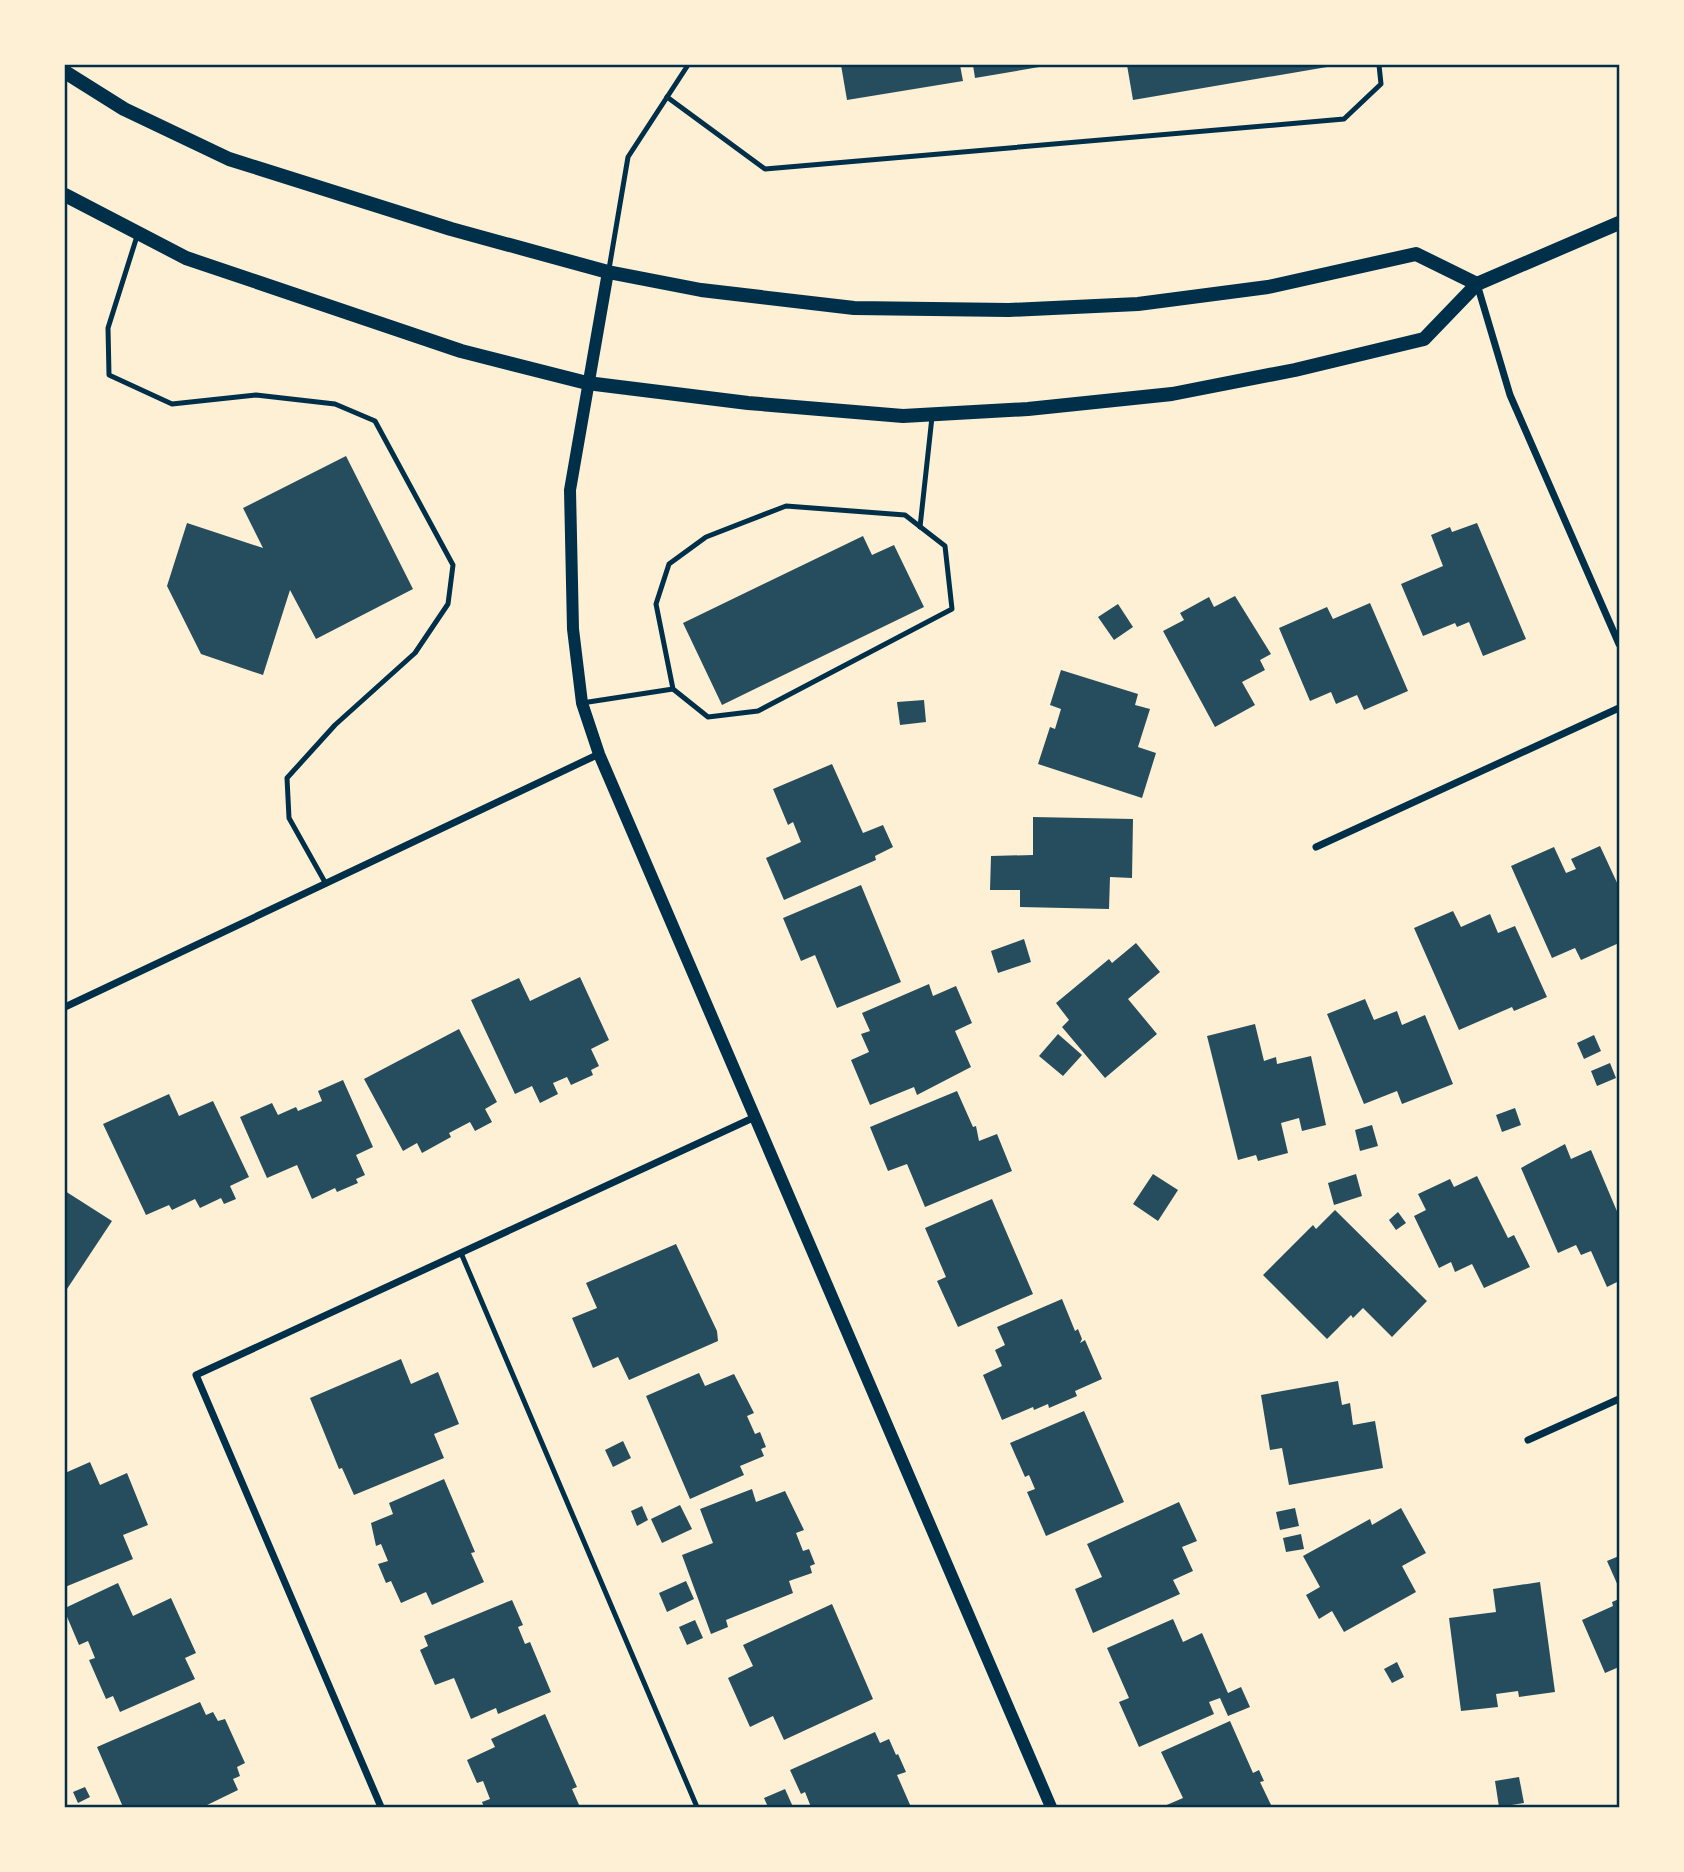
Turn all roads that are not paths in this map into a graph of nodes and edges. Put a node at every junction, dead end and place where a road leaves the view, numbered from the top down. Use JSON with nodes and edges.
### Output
{"nodes":[{"id":1,"x":688,"y":65,"type":"edge"},
{"id":2,"x":1379,"y":65,"type":"edge"},
{"id":3,"x":65,"y":72,"type":"edge"},
{"id":4,"x":667,"y":97,"type":"junction"},
{"id":5,"x":65,"y":195,"type":"edge"},
{"id":6,"x":1619,"y":223,"type":"edge"},
{"id":7,"x":138,"y":233,"type":"junction"},
{"id":8,"x":608,"y":272,"type":"junction"},
{"id":9,"x":1477,"y":284,"type":"junction"},
{"id":10,"x":587,"y":383,"type":"junction"},
{"id":11,"x":933,"y":414,"type":"junction"},
{"id":12,"x":920,"y":527,"type":"junction"},
{"id":13,"x":1619,"y":644,"type":"edge"},
{"id":14,"x":673,"y":689,"type":"junction"},
{"id":15,"x":582,"y":703,"type":"junction"},
{"id":16,"x":1619,"y":708,"type":"edge"},
{"id":17,"x":599,"y":754,"type":"junction"},
{"id":18,"x":1316,"y":847,"type":"dead end"},
{"id":19,"x":326,"y":884,"type":"junction"},
{"id":20,"x":65,"y":1007,"type":"edge"},
{"id":21,"x":755,"y":1117,"type":"junction"},
{"id":22,"x":461,"y":1253,"type":"junction"},
{"id":23,"x":1619,"y":1399,"type":"edge"},
{"id":24,"x":1528,"y":1440,"type":"dead end"},
{"id":25,"x":381,"y":1807,"type":"edge"},
{"id":26,"x":697,"y":1807,"type":"edge"},
{"id":27,"x":1051,"y":1807,"type":"edge"}],
"edges":[{"from":1,"to":4,"type":"lane"},
{"from":2,"to":4,"type":"lane"},
{"from":3,"to":8,"type":"main road"},
{"from":4,"to":8,"type":"lane"},
{"from":5,"to":7,"type":"main road"},
{"from":6,"to":9,"type":"main road"},
{"from":7,"to":10,"type":"main road"},
{"from":7,"to":19,"type":"lane"},
{"from":8,"to":9,"type":"main road"},
{"from":8,"to":10,"type":"street"},
{"from":9,"to":11,"type":"main road"},
{"from":9,"to":13,"type":"street"},
{"from":10,"to":11,"type":"main road"},
{"from":10,"to":15,"type":"street"},
{"from":11,"to":12,"type":"lane"},
{"from":12,"to":14,"type":"lane"},
{"from":12,"to":14,"type":"lane"},
{"from":14,"to":15,"type":"lane"},
{"from":15,"to":17,"type":"street"},
{"from":16,"to":18,"type":"street"},
{"from":17,"to":19,"type":"street"},
{"from":17,"to":21,"type":"street"},
{"from":19,"to":20,"type":"street"},
{"from":21,"to":22,"type":"street"},
{"from":21,"to":27,"type":"street"},
{"from":22,"to":25,"type":"street"},
{"from":22,"to":26,"type":"lane"},
{"from":23,"to":24,"type":"street"}]}
